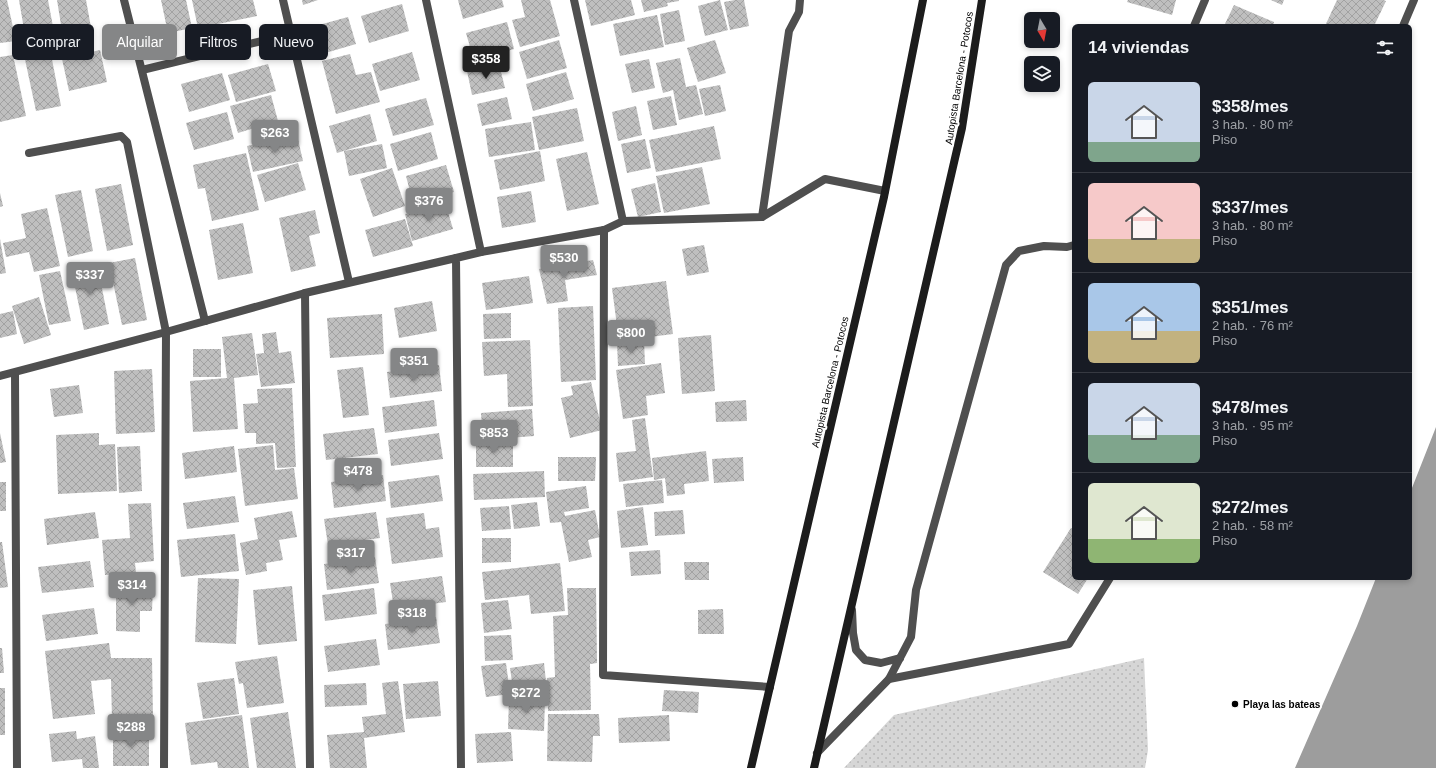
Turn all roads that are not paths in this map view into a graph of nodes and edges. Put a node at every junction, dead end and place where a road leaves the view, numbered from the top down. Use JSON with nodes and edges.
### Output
{"nodes":[{"id":1,"x":124,"y":0,"type":"edge"},
{"id":2,"x":283,"y":0,"type":"edge"},
{"id":3,"x":426,"y":0,"type":"edge"},
{"id":4,"x":574,"y":0,"type":"edge"},
{"id":5,"x":800,"y":0,"type":"edge"},
{"id":6,"x":923,"y":0,"type":"edge"},
{"id":7,"x":982,"y":0,"type":"edge"},
{"id":8,"x":1205,"y":0,"type":"edge"},
{"id":9,"x":1414,"y":0,"type":"edge"},
{"id":10,"x":289,"y":24,"type":"edge"},
{"id":11,"x":1195,"y":24,"type":"edge"},
{"id":12,"x":1404,"y":24,"type":"edge"},
{"id":13,"x":259,"y":42,"type":"edge"},
{"id":14,"x":297,"y":60,"type":"edge"},
{"id":15,"x":142,"y":70,"type":"junction"},
{"id":16,"x":29,"y":153,"type":"dead end"},
{"id":17,"x":885,"y":191,"type":"junction"},
{"id":18,"x":762,"y":217,"type":"junction"},
{"id":19,"x":623,"y":221,"type":"junction"},
{"id":20,"x":604,"y":230,"type":"junction"},
{"id":21,"x":1072,"y":248,"type":"edge"},
{"id":22,"x":481,"y":252,"type":"junction"},
{"id":23,"x":456,"y":258,"type":"junction"},
{"id":24,"x":349,"y":282,"type":"junction"},
{"id":25,"x":305,"y":293,"type":"junction"},
{"id":26,"x":205,"y":321,"type":"junction"},
{"id":27,"x":166,"y":332,"type":"junction"},
{"id":28,"x":15,"y":373,"type":"junction"},
{"id":29,"x":0,"y":376,"type":"edge"},
{"id":30,"x":1109,"y":580,"type":"edge"},
{"id":31,"x":852,"y":605,"type":"junction"},
{"id":32,"x":900,"y":658,"type":"junction"},
{"id":33,"x":889,"y":679,"type":"junction"},
{"id":34,"x":770,"y":687,"type":"junction"},
{"id":35,"x":817,"y":753,"type":"junction"},
{"id":36,"x":17,"y":768,"type":"edge"},
{"id":37,"x":164,"y":768,"type":"edge"},
{"id":38,"x":310,"y":768,"type":"edge"},
{"id":39,"x":461,"y":768,"type":"edge"},
{"id":40,"x":751,"y":768,"type":"edge"},
{"id":41,"x":814,"y":768,"type":"edge"}],
"edges":[{"from":1,"to":15,"type":"street"},
{"from":2,"to":10,"type":"street"},
{"from":3,"to":22,"type":"street"},
{"from":4,"to":19,"type":"street"},
{"from":5,"to":18,"type":"street"},
{"from":6,"to":17,"type":"street","name":"Autopista Barcelona - Potocos"},
{"from":7,"to":31,"type":"street","name":"Autopista Barcelona - Potocos"},
{"from":8,"to":11,"type":"street"},
{"from":9,"to":12,"type":"street"},
{"from":13,"to":15,"type":"street"},
{"from":14,"to":24,"type":"street"},
{"from":15,"to":26,"type":"street"},
{"from":16,"to":27,"type":"street"},
{"from":17,"to":18,"type":"street"},
{"from":17,"to":34,"type":"street","name":"Autopista Barcelona - Potocos"},
{"from":18,"to":19,"type":"street"},
{"from":19,"to":20,"type":"street"},
{"from":20,"to":22,"type":"street"},
{"from":20,"to":34,"type":"street"},
{"from":21,"to":32,"type":"street"},
{"from":22,"to":23,"type":"street"},
{"from":23,"to":24,"type":"street"},
{"from":23,"to":39,"type":"street"},
{"from":24,"to":25,"type":"street"},
{"from":25,"to":26,"type":"street"},
{"from":25,"to":38,"type":"street"},
{"from":26,"to":27,"type":"street"},
{"from":27,"to":28,"type":"street"},
{"from":27,"to":37,"type":"street"},
{"from":28,"to":29,"type":"street"},
{"from":28,"to":36,"type":"street"},
{"from":30,"to":33,"type":"street"},
{"from":31,"to":32,"type":"street"},
{"from":31,"to":35,"type":"street","name":"Autopista Barcelona - Potocos"},
{"from":32,"to":33,"type":"street"},
{"from":33,"to":35,"type":"street"},
{"from":34,"to":40,"type":"street","name":"Autopista Barcelona - Potocos"},
{"from":35,"to":41,"type":"street","name":"Autopista Barcelona - Potocos"}]}
